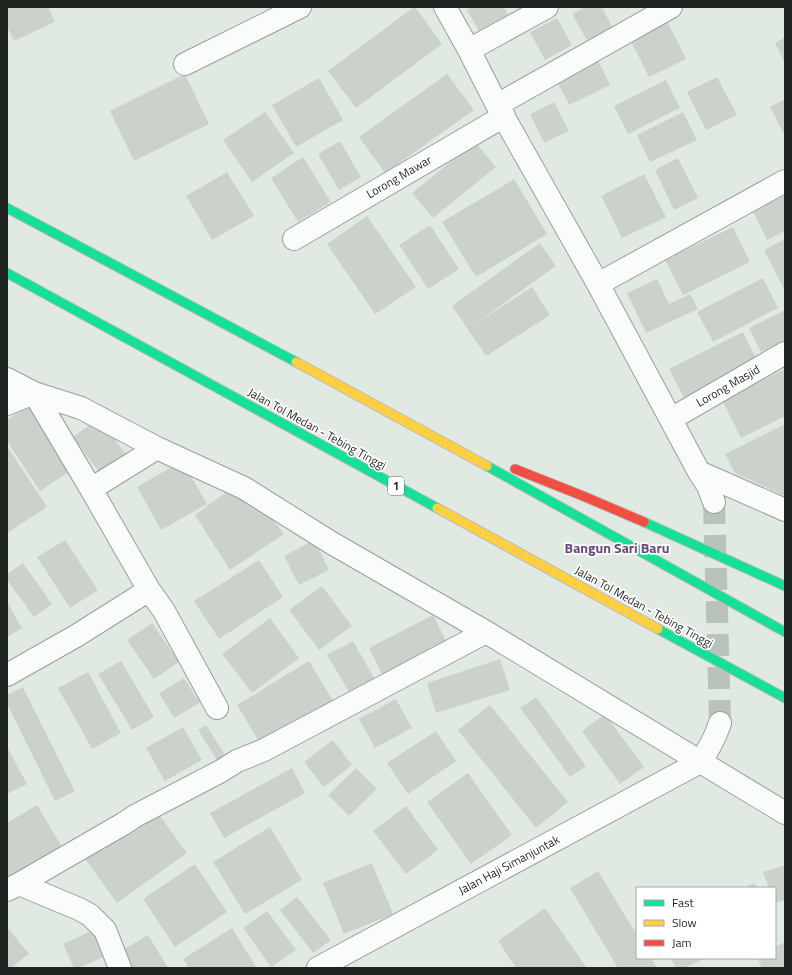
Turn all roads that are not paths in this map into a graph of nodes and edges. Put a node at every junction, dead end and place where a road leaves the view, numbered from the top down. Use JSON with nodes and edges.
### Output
{"nodes":[{"id":1,"x":300,"y":7,"type":"edge"},
{"id":2,"x":445,"y":7,"type":"edge"},
{"id":3,"x":547,"y":7,"type":"edge"},
{"id":4,"x":672,"y":7,"type":"edge"},
{"id":5,"x":469,"y":50,"type":"junction"},
{"id":6,"x":185,"y":64,"type":"dead end"},
{"id":7,"x":500,"y":110,"type":"junction"},
{"id":8,"x":785,"y":181,"type":"edge"},
{"id":9,"x":7,"y":208,"type":"edge"},
{"id":10,"x":294,"y":239,"type":"dead end"},
{"id":11,"x":7,"y":273,"type":"edge"},
{"id":12,"x":598,"y":284,"type":"junction"},
{"id":13,"x":785,"y":353,"type":"edge"},
{"id":14,"x":7,"y":379,"type":"edge"},
{"id":15,"x":34,"y":393,"type":"junction"},
{"id":16,"x":7,"y":404,"type":"edge"},
{"id":17,"x":670,"y":419,"type":"junction"},
{"id":18,"x":450,"y":445,"type":"junction"},
{"id":19,"x":157,"y":448,"type":"junction"},
{"id":20,"x":699,"y":472,"type":"junction"},
{"id":21,"x":91,"y":489,"type":"junction"},
{"id":22,"x":714,"y":502,"type":"tunnel mouth"},
{"id":23,"x":785,"y":510,"type":"edge"},
{"id":24,"x":785,"y":586,"type":"edge"},
{"id":25,"x":149,"y":590,"type":"junction"},
{"id":26,"x":486,"y":632,"type":"junction"},
{"id":27,"x":785,"y":632,"type":"edge"},
{"id":28,"x":7,"y":675,"type":"edge"},
{"id":29,"x":785,"y":698,"type":"edge"},
{"id":30,"x":217,"y":708,"type":"dead end"},
{"id":31,"x":720,"y":722,"type":"tunnel mouth"},
{"id":32,"x":700,"y":762,"type":"junction"},
{"id":33,"x":785,"y":814,"type":"edge"},
{"id":34,"x":13,"y":887,"type":"edge"},
{"id":35,"x":120,"y":968,"type":"edge"},
{"id":36,"x":318,"y":968,"type":"edge"}],
"edges":[{"from":1,"to":6,"type":"street"},
{"from":2,"to":5,"type":"street"},
{"from":3,"to":5,"type":"street"},
{"from":4,"to":7,"type":"street","name":"Lorong Mawar"},
{"from":5,"to":7,"type":"street"},
{"from":7,"to":10,"type":"street","name":"Lorong Mawar"},
{"from":7,"to":12,"type":"street"},
{"from":8,"to":12,"type":"street"},
{"from":9,"to":18,"type":"highway"},
{"from":11,"to":29,"type":"highway","name":"Jalan Tol Medan - Tebing Tinggi","number":"1"},
{"from":12,"to":17,"type":"street"},
{"from":13,"to":17,"type":"street","name":"Lorong Masjid"},
{"from":14,"to":15,"type":"street"},
{"from":15,"to":16,"type":"street"},
{"from":15,"to":19,"type":"street"},
{"from":15,"to":21,"type":"street"},
{"from":17,"to":20,"type":"street"},
{"from":18,"to":24,"type":"highway"},
{"from":18,"to":27,"type":"highway"},
{"from":19,"to":21,"type":"street"},
{"from":19,"to":26,"type":"street"},
{"from":20,"to":22,"type":"street"},
{"from":20,"to":23,"type":"street"},
{"from":21,"to":25,"type":"street"},
{"from":25,"to":28,"type":"street"},
{"from":25,"to":30,"type":"street"},
{"from":26,"to":32,"type":"street"},
{"from":26,"to":34,"type":"street"},
{"from":31,"to":32,"type":"street"},
{"from":32,"to":33,"type":"street"},
{"from":32,"to":36,"type":"street","name":"Jalan Haji Simanjuntak"},
{"from":34,"to":35,"type":"street"}]}
